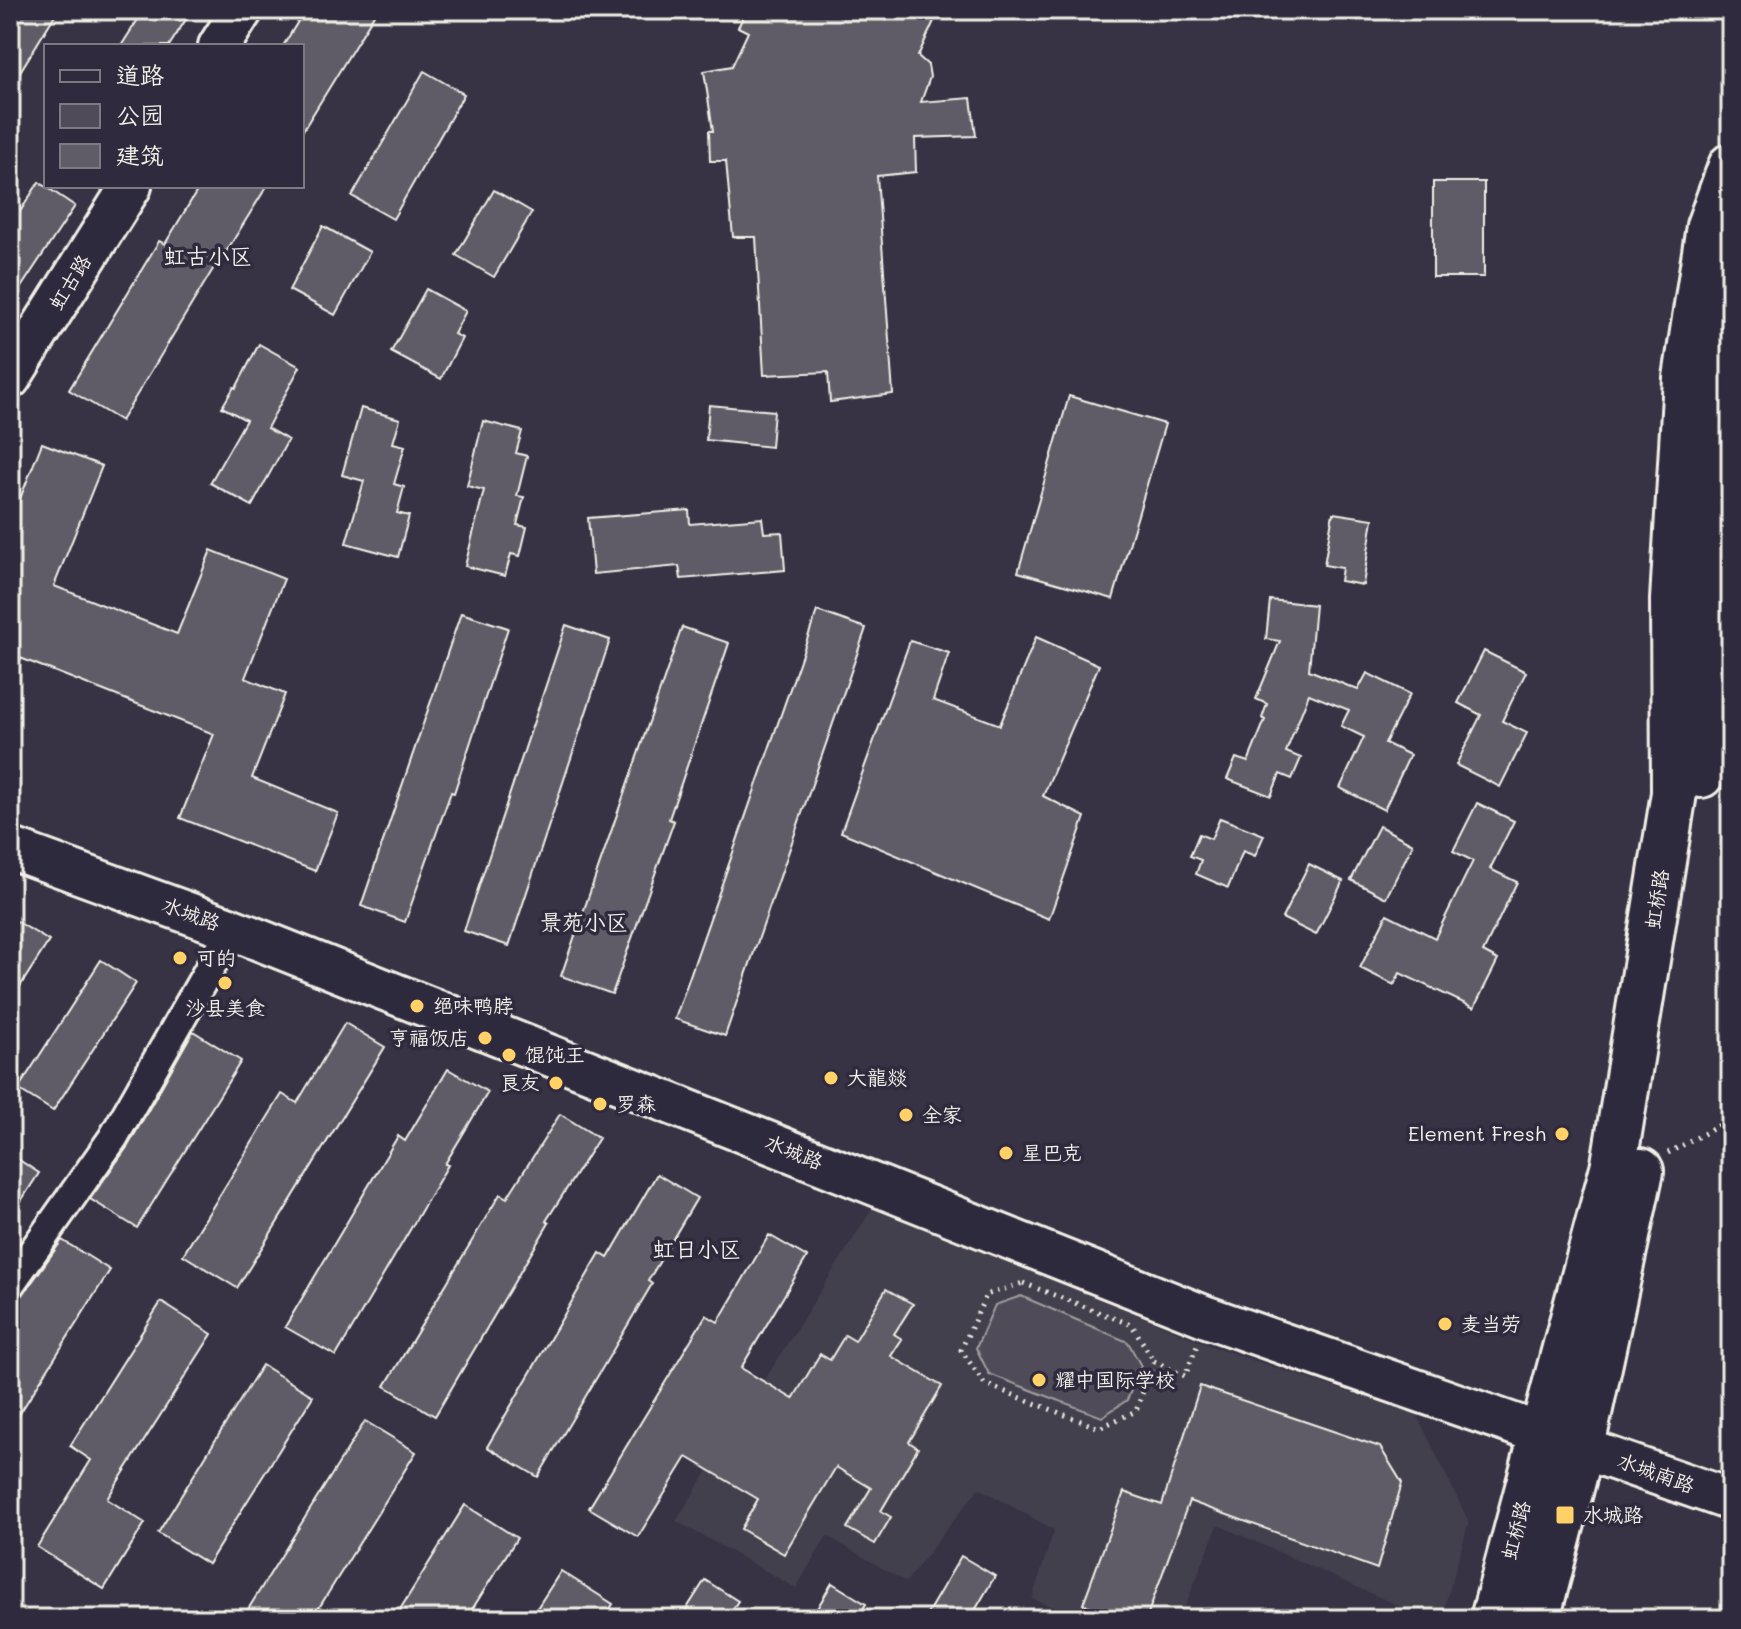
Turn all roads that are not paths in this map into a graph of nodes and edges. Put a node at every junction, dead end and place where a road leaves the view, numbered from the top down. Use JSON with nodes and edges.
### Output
{"nodes":[{"id":1,"x":242,"y":10,"type":"edge"},
{"id":2,"x":220,"y":44,"type":"edge"},
{"id":3,"x":1731,"y":166,"type":"edge"},
{"id":4,"x":130,"y":188,"type":"edge"},
{"id":5,"x":1731,"y":299,"type":"edge"},
{"id":6,"x":10,"y":378,"type":"edge"},
{"id":7,"x":10,"y":848,"type":"edge"},
{"id":8,"x":232,"y":929,"type":"junction"},
{"id":9,"x":10,"y":1284,"type":"edge"},
{"id":10,"x":1562,"y":1440,"type":"junction"},
{"id":11,"x":1731,"y":1500,"type":"edge"},
{"id":12,"x":1493,"y":1619,"type":"edge"},
{"id":13,"x":1537,"y":1619,"type":"edge"}],
"edges":[{"from":1,"to":2,"type":"street"},
{"from":3,"to":10,"type":"main road","name":"虹桥路"},
{"from":4,"to":6,"type":"street","name":"虹古路"},
{"from":5,"to":10,"type":"main road","name":"虹桥路"},
{"from":7,"to":8,"type":"street","name":"水城路"},
{"from":8,"to":9,"type":"street"},
{"from":8,"to":10,"type":"street","name":"水城路"},
{"from":10,"to":11,"type":"street","name":"水城南路"},
{"from":10,"to":12,"type":"main road","name":"虹桥路"},
{"from":10,"to":13,"type":"main road","name":"虹桥路"}]}
